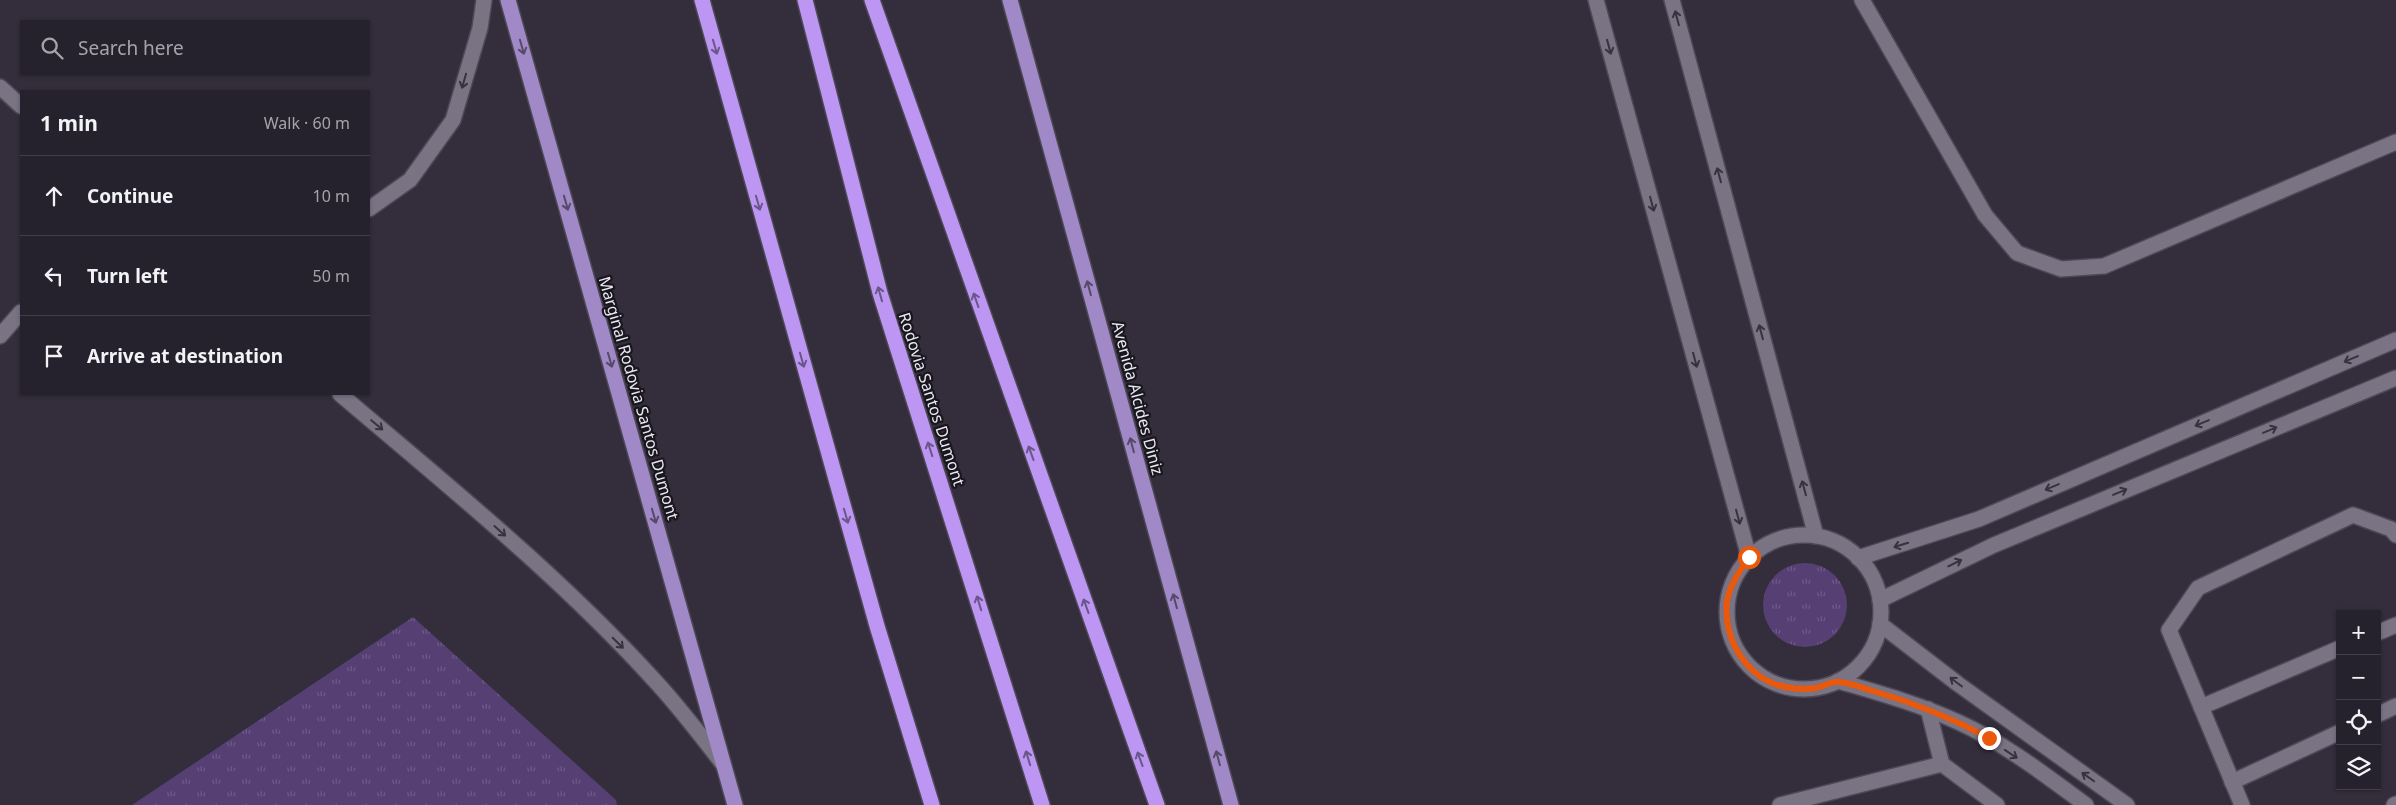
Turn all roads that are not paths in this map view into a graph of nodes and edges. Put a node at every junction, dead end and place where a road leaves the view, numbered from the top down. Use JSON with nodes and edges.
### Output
{"nodes":[{"id":1,"x":484,"y":0,"type":"edge"},
{"id":2,"x":508,"y":0,"type":"edge"},
{"id":3,"x":702,"y":0,"type":"edge"},
{"id":4,"x":805,"y":0,"type":"edge"},
{"id":5,"x":872,"y":0,"type":"edge"},
{"id":6,"x":1010,"y":0,"type":"edge"},
{"id":7,"x":1596,"y":0,"type":"edge"},
{"id":8,"x":1672,"y":0,"type":"edge"},
{"id":9,"x":1862,"y":0,"type":"edge"},
{"id":10,"x":0,"y":88,"type":"edge"},
{"id":11,"x":20,"y":105,"type":"edge"},
{"id":12,"x":2396,"y":142,"type":"edge"},
{"id":13,"x":370,"y":207,"type":"edge"},
{"id":14,"x":20,"y":313,"type":"edge"},
{"id":15,"x":0,"y":336,"type":"edge"},
{"id":16,"x":2396,"y":340,"type":"edge"},
{"id":17,"x":2396,"y":378,"type":"edge"},
{"id":18,"x":341,"y":395,"type":"edge"},
{"id":19,"x":2396,"y":534,"type":"edge"},
{"id":20,"x":1816,"y":536,"type":"junction"},
{"id":21,"x":1749,"y":557,"type":"junction"},
{"id":22,"x":1858,"y":558,"type":"junction"},
{"id":23,"x":1880,"y":600,"type":"junction"},
{"id":24,"x":1880,"y":624,"type":"junction"},
{"id":25,"x":2396,"y":625,"type":"edge"},
{"id":26,"x":2381,"y":631,"type":"edge"},
{"id":27,"x":2336,"y":650,"type":"edge"},
{"id":28,"x":1838,"y":681,"type":"junction"},
{"id":29,"x":2396,"y":706,"type":"edge"},
{"id":30,"x":2201,"y":707,"type":"junction"},
{"id":31,"x":1928,"y":709,"type":"junction"},
{"id":32,"x":2381,"y":713,"type":"edge"},
{"id":33,"x":2336,"y":734,"type":"edge"},
{"id":34,"x":723,"y":764,"type":"junction"},
{"id":35,"x":1942,"y":764,"type":"junction"},
{"id":36,"x":2232,"y":782,"type":"junction"},
{"id":37,"x":2068,"y":798,"type":"edge"},
{"id":38,"x":735,"y":805,"type":"edge"},
{"id":39,"x":932,"y":805,"type":"edge"},
{"id":40,"x":1042,"y":805,"type":"edge"},
{"id":41,"x":1157,"y":805,"type":"edge"},
{"id":42,"x":1231,"y":805,"type":"edge"},
{"id":43,"x":1780,"y":805,"type":"edge"},
{"id":44,"x":1997,"y":805,"type":"edge"},
{"id":45,"x":2086,"y":805,"type":"edge"},
{"id":46,"x":2128,"y":805,"type":"edge"},
{"id":47,"x":2242,"y":805,"type":"edge"}],
"edges":[{"from":1,"to":13,"type":"street","one_way":true},
{"from":2,"to":34,"type":"main road","name":"Marginal Rodovia Santos Dumont","one_way":true},
{"from":3,"to":39,"type":"highway","one_way":true},
{"from":40,"to":4,"type":"highway","name":"Rodovia Santos Dumont","one_way":true},
{"from":41,"to":5,"type":"highway","one_way":true},
{"from":42,"to":6,"type":"main road","name":"Avenida Alcides Diniz","one_way":true},
{"from":7,"to":21,"type":"street","one_way":true},
{"from":20,"to":8,"type":"street","one_way":true},
{"from":9,"to":12,"type":"street"},
{"from":10,"to":11,"type":"street"},
{"from":14,"to":15,"type":"street"},
{"from":16,"to":22,"type":"street","one_way":true},
{"from":23,"to":17,"type":"street","one_way":true},
{"from":18,"to":34,"type":"street","one_way":true},
{"from":19,"to":30,"type":"street"},
{"from":20,"to":21,"type":"street"},
{"from":20,"to":22,"type":"street"},
{"from":21,"to":28,"type":"street"},
{"from":22,"to":23,"type":"street"},
{"from":23,"to":24,"type":"street"},
{"from":24,"to":28,"type":"street"},
{"from":46,"to":24,"type":"street","one_way":true},
{"from":25,"to":26,"type":"street"},
{"from":27,"to":30,"type":"street"},
{"from":28,"to":31,"type":"street"},
{"from":29,"to":32,"type":"street"},
{"from":30,"to":36,"type":"street"},
{"from":31,"to":35,"type":"street"},
{"from":31,"to":37,"type":"street","one_way":true},
{"from":33,"to":36,"type":"street"},
{"from":34,"to":38,"type":"main road","name":"Marginal Rodovia Santos Dumont"},
{"from":35,"to":43,"type":"street"},
{"from":35,"to":44,"type":"street"},
{"from":36,"to":47,"type":"street"},
{"from":37,"to":45,"type":"street"}]}
